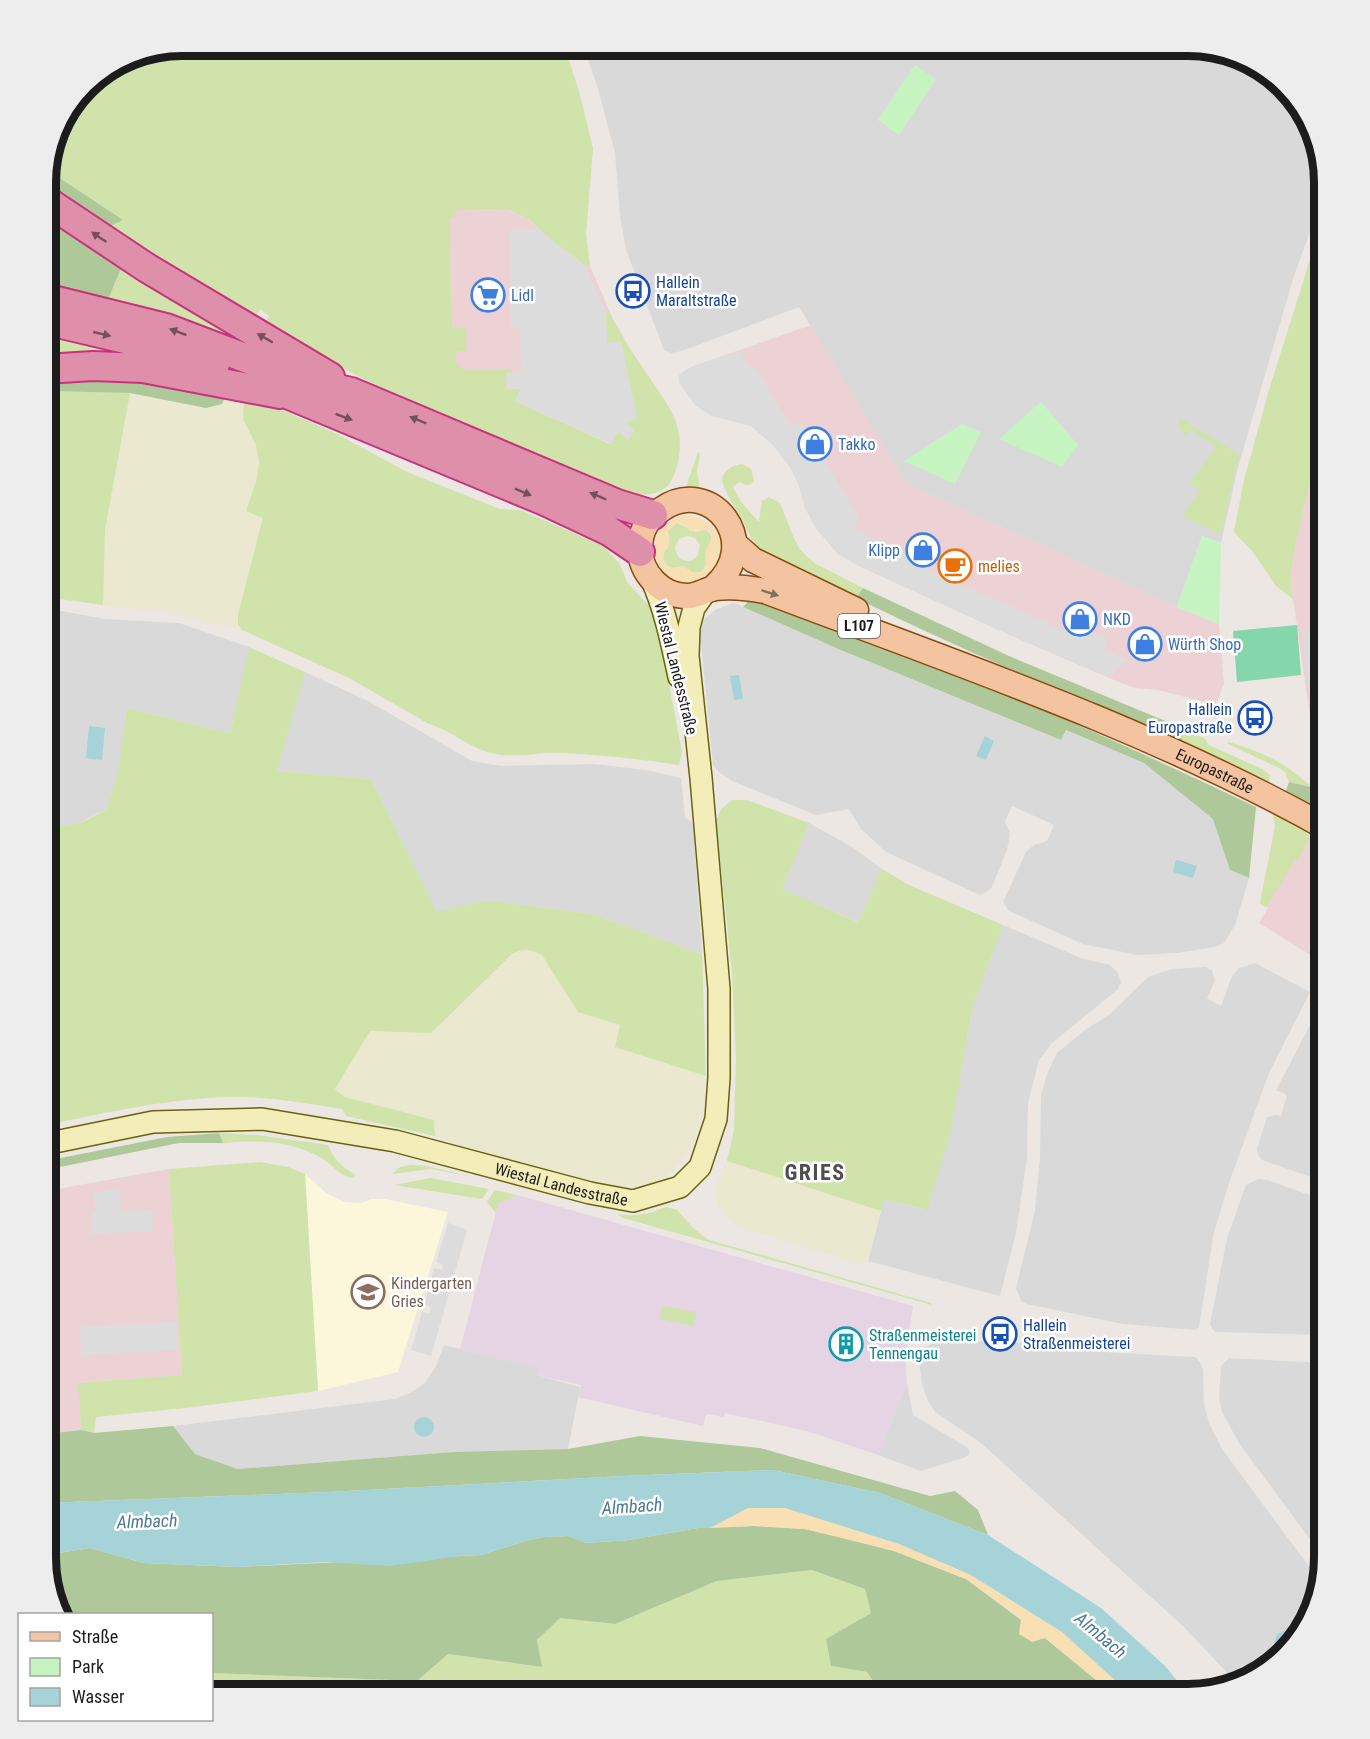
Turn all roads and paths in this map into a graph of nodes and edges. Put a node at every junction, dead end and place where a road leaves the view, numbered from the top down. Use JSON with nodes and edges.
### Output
{"nodes":[{"id":1,"x":56,"y":207,"type":"edge"},
{"id":2,"x":56,"y":301,"type":"edge"},
{"id":3,"x":56,"y":323,"type":"edge"},
{"id":4,"x":56,"y":368,"type":"edge"},
{"id":5,"x":351,"y":392,"type":"junction"},
{"id":6,"x":289,"y":396,"type":"junction"},
{"id":7,"x":653,"y":515,"type":"junction"},
{"id":8,"x":735,"y":544,"type":"junction"},
{"id":9,"x":640,"y":552,"type":"junction"},
{"id":10,"x":651,"y":578,"type":"junction"},
{"id":11,"x":709,"y":590,"type":"junction"},
{"id":12,"x":1002,"y":680,"type":"junction"},
{"id":13,"x":698,"y":759,"type":"junction"},
{"id":14,"x":1315,"y":821,"type":"edge"},
{"id":15,"x":56,"y":1142,"type":"edge"}],
"edges":[{"from":5,"to":1,"type":"highway","one_way":true},
{"from":5,"to":2,"type":"highway","one_way":true},
{"from":3,"to":6,"type":"highway","one_way":true},
{"from":4,"to":6,"type":"highway"},
{"from":7,"to":5,"type":"highway","one_way":true},
{"from":6,"to":9,"type":"highway","one_way":true},
{"from":7,"to":8,"type":"main road","name":"Europastraße","number":"L107"},
{"from":7,"to":9,"type":"main road"},
{"from":8,"to":11,"type":"main road"},
{"from":8,"to":12,"type":"main road","name":"Europastraße","number":"L107"},
{"from":9,"to":10,"type":"main road"},
{"from":10,"to":11,"type":"main road","name":"Europastraße","number":"L107"},
{"from":10,"to":13,"type":"main road","name":"Wiestal Landesstraße"},
{"from":11,"to":12,"type":"main road","name":"Europastraße","number":"L107","one_way":true},
{"from":11,"to":13,"type":"main road","name":"Wiestal Landesstraße"},
{"from":12,"to":14,"type":"main road","name":"Europastraße","number":"L107"},
{"from":13,"to":15,"type":"main road","name":"Wiestal Landesstraße"}]}
